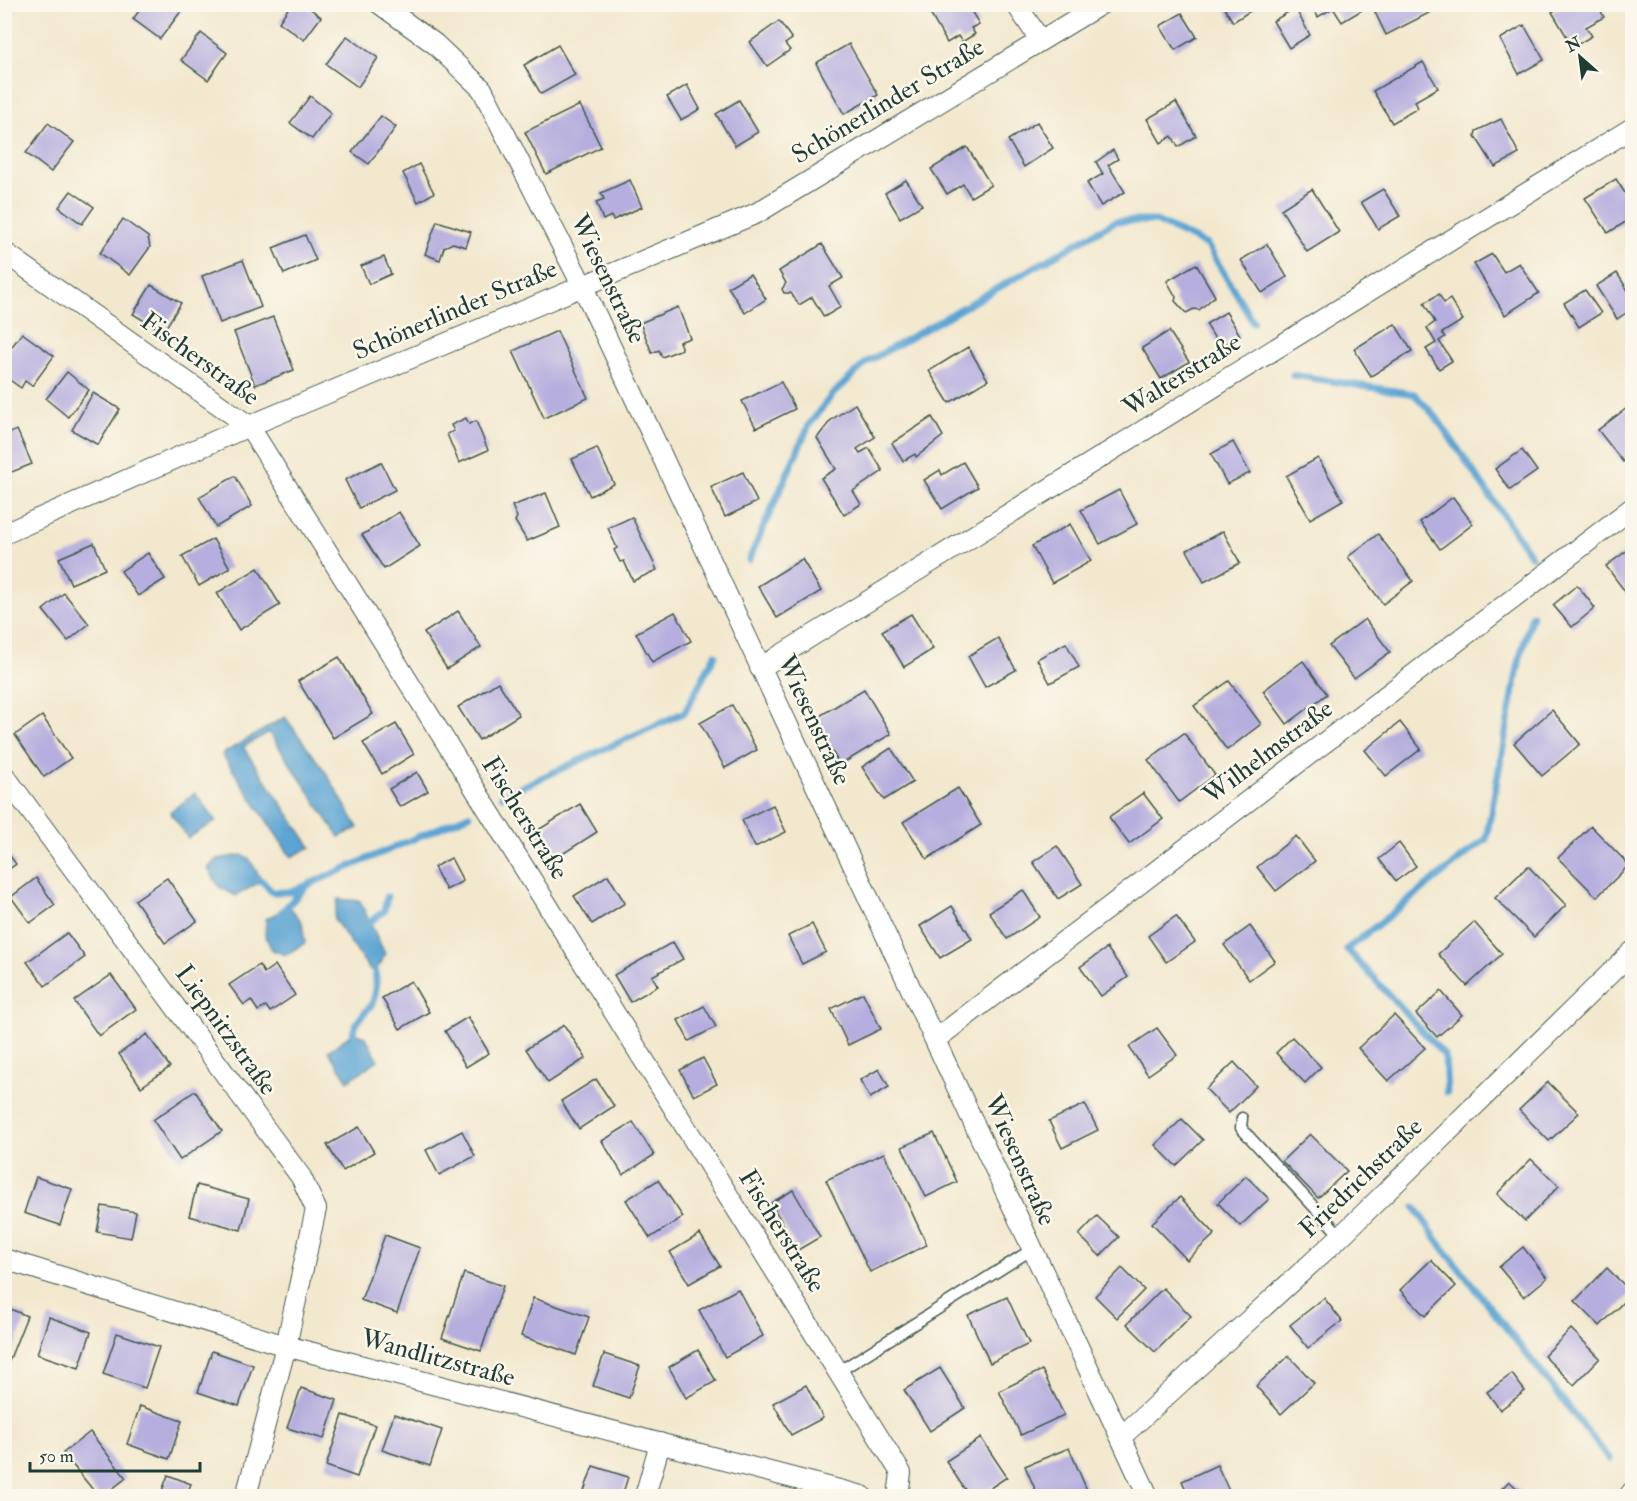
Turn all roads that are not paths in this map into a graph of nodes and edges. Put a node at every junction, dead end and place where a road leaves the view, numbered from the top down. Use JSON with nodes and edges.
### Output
{"nodes":[{"id":1,"x":380,"y":4,"type":"edge"},
{"id":2,"x":1016,"y":4,"type":"edge"},
{"id":3,"x":1101,"y":4,"type":"edge"},
{"id":4,"x":1040,"y":40,"type":"junction"},
{"id":5,"x":1632,"y":128,"type":"edge"},
{"id":6,"x":4,"y":252,"type":"edge"},
{"id":7,"x":582,"y":285,"type":"junction"},
{"id":8,"x":249,"y":426,"type":"junction"},
{"id":9,"x":1632,"y":508,"type":"edge"},
{"id":10,"x":4,"y":534,"type":"edge"},
{"id":11,"x":760,"y":668,"type":"junction"},
{"id":12,"x":4,"y":775,"type":"edge"},
{"id":13,"x":1632,"y":952,"type":"edge"},
{"id":14,"x":936,"y":1039,"type":"junction"},
{"id":15,"x":1242,"y":1118,"type":"dead end"},
{"id":16,"x":1341,"y":1236,"type":"junction"},
{"id":17,"x":1031,"y":1250,"type":"junction"},
{"id":18,"x":4,"y":1259,"type":"edge"},
{"id":19,"x":286,"y":1346,"type":"junction"},
{"id":20,"x":838,"y":1372,"type":"junction"},
{"id":21,"x":1121,"y":1437,"type":"junction"},
{"id":22,"x":660,"y":1443,"type":"junction"},
{"id":23,"x":1632,"y":1492,"type":"edge"},
{"id":24,"x":246,"y":1497,"type":"edge"},
{"id":25,"x":645,"y":1497,"type":"edge"},
{"id":26,"x":862,"y":1497,"type":"edge"},
{"id":27,"x":898,"y":1497,"type":"edge"},
{"id":28,"x":1148,"y":1497,"type":"edge"},
{"id":29,"x":1629,"y":1497,"type":"edge"}],
"edges":[{"from":1,"to":7,"type":"street","name":"Wiesenstraße"},
{"from":2,"to":4,"type":"street"},
{"from":3,"to":4,"type":"street","name":"Schönerlinder Straße"},
{"from":4,"to":7,"type":"street","name":"Schönerlinder Straße"},
{"from":5,"to":11,"type":"street","name":"Walterstraße"},
{"from":6,"to":8,"type":"street","name":"Fischerstraße"},
{"from":7,"to":8,"type":"street","name":"Schönerlinder Straße"},
{"from":7,"to":11,"type":"street","name":"Wiesenstraße"},
{"from":8,"to":10,"type":"street","name":"Schönerlinder Straße"},
{"from":8,"to":20,"type":"street","name":"Fischerstraße"},
{"from":9,"to":14,"type":"street","name":"Wilhelmstraße"},
{"from":11,"to":14,"type":"street","name":"Wiesenstraße"},
{"from":12,"to":19,"type":"street","name":"Liepnitzstraße"},
{"from":13,"to":16,"type":"street","name":"Friedrichstraße"},
{"from":14,"to":17,"type":"street","name":"Wiesenstraße"},
{"from":15,"to":16,"type":"lane"},
{"from":16,"to":21,"type":"street","name":"Friedrichstraße"},
{"from":17,"to":20,"type":"lane"},
{"from":17,"to":21,"type":"street","name":"Wiesenstraße"},
{"from":18,"to":19,"type":"street","name":"Wandlitzstraße"},
{"from":19,"to":22,"type":"street","name":"Wandlitzstraße"},
{"from":19,"to":24,"type":"street","name":"Liepnitzstraße"},
{"from":20,"to":27,"type":"street","name":"Fischerstraße"},
{"from":21,"to":28,"type":"street","name":"Wiesenstraße"},
{"from":22,"to":25,"type":"street"},
{"from":22,"to":26,"type":"street","name":"Wandlitzstraße"},
{"from":23,"to":29,"type":"street"}]}
